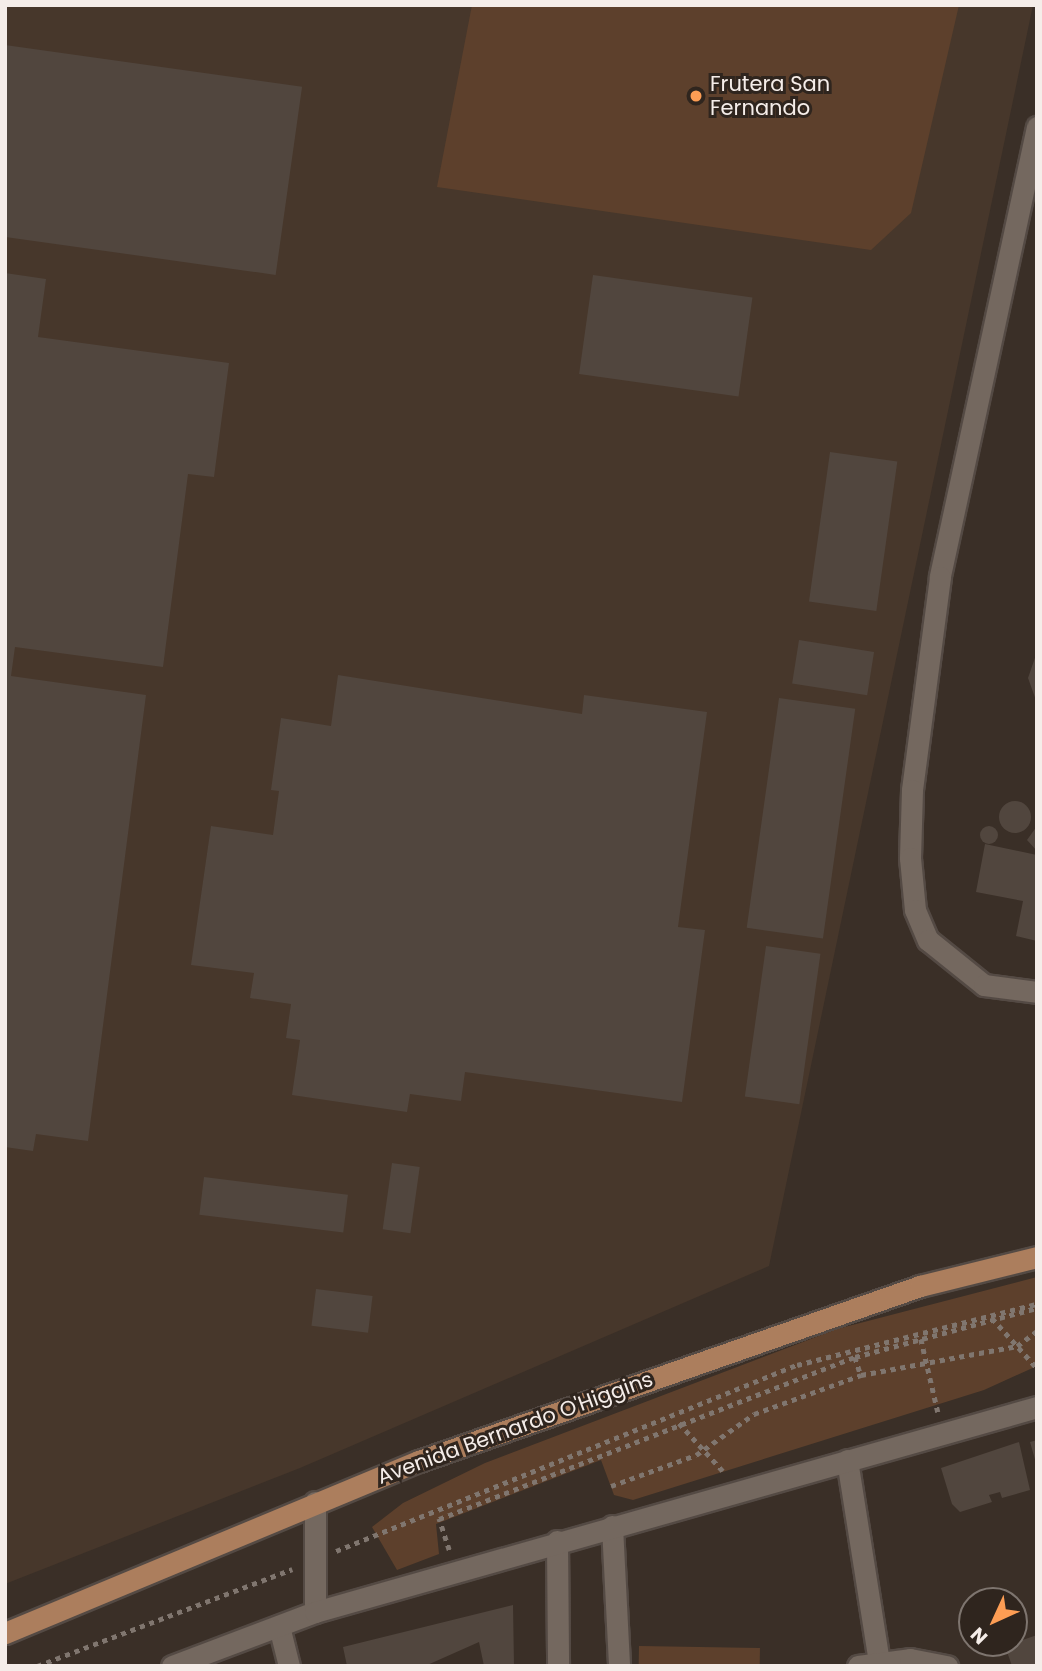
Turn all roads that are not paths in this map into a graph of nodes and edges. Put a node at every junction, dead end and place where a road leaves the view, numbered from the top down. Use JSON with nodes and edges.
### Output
{"nodes":[{"id":1,"x":1036,"y":129,"type":"edge"},
{"id":2,"x":1037,"y":992,"type":"edge"},
{"id":3,"x":1037,"y":1257,"type":"edge"},
{"id":4,"x":1037,"y":1407,"type":"edge"},
{"id":5,"x":847,"y":1460,"type":"junction"},
{"id":6,"x":315,"y":1502,"type":"junction"},
{"id":7,"x":612,"y":1526,"type":"junction"},
{"id":8,"x":557,"y":1541,"type":"junction"},
{"id":9,"x":315,"y":1612,"type":"junction"},
{"id":10,"x":279,"y":1626,"type":"junction"},
{"id":11,"x":5,"y":1633,"type":"edge"},
{"id":12,"x":879,"y":1662,"type":"junction"},
{"id":13,"x":172,"y":1666,"type":"edge"},
{"id":14,"x":289,"y":1666,"type":"edge"},
{"id":15,"x":558,"y":1666,"type":"edge"},
{"id":16,"x":619,"y":1666,"type":"edge"},
{"id":17,"x":858,"y":1666,"type":"edge"},
{"id":18,"x":947,"y":1666,"type":"edge"}],
"edges":[{"from":1,"to":2,"type":"street"},
{"from":3,"to":6,"type":"main road","name":"Avenida Bernardo O'Higgins"},
{"from":4,"to":5,"type":"street"},
{"from":5,"to":7,"type":"street"},
{"from":5,"to":12,"type":"street"},
{"from":6,"to":9,"type":"street"},
{"from":6,"to":11,"type":"main road","name":"Avenida Bernardo O'Higgins"},
{"from":7,"to":8,"type":"street"},
{"from":7,"to":16,"type":"street"},
{"from":8,"to":9,"type":"street"},
{"from":8,"to":15,"type":"street"},
{"from":9,"to":10,"type":"street"},
{"from":10,"to":13,"type":"street"},
{"from":10,"to":14,"type":"street"},
{"from":12,"to":17,"type":"street"},
{"from":12,"to":18,"type":"street"}]}
